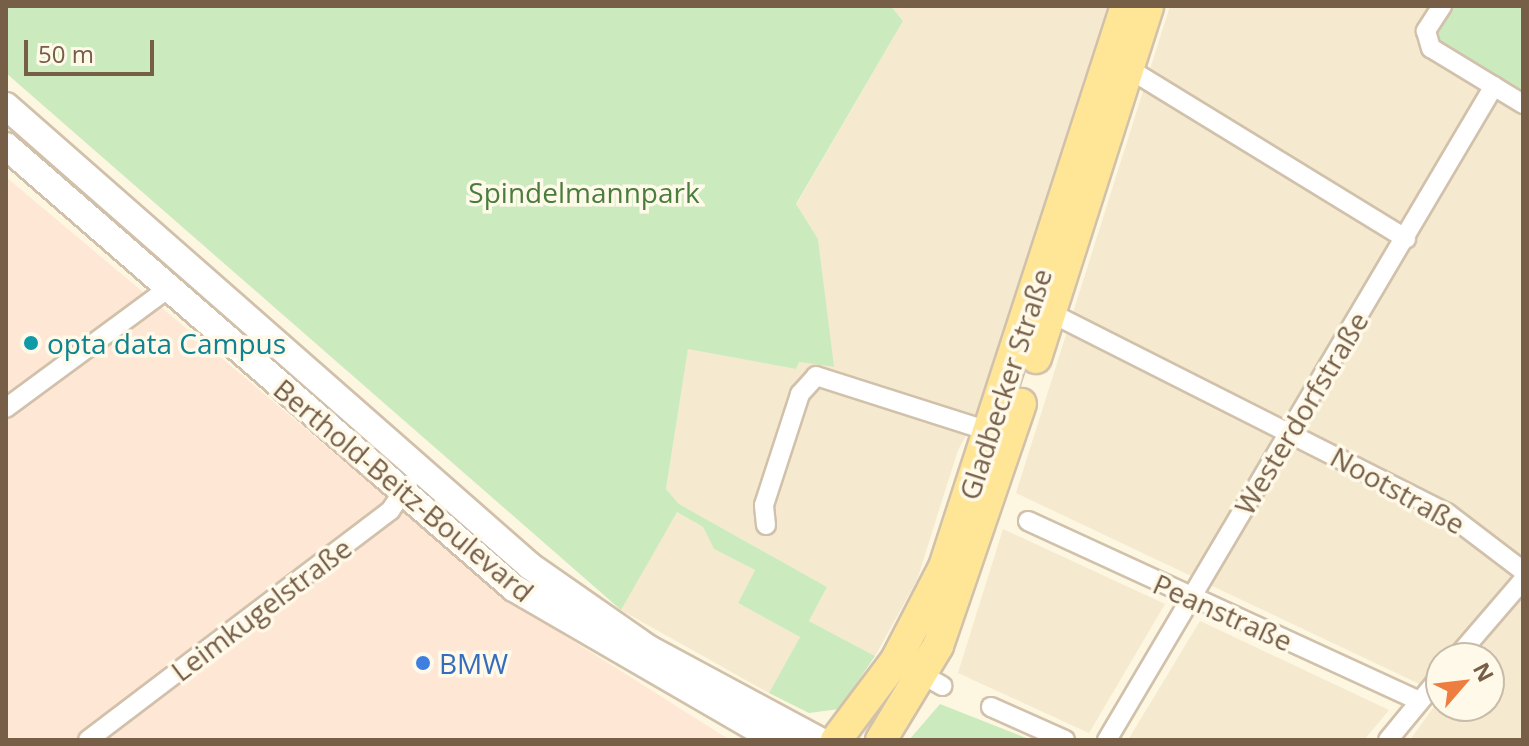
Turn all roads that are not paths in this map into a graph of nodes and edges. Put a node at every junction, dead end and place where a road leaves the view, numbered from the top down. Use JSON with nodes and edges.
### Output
{"nodes":[{"id":1,"x":1126,"y":6,"type":"edge"},
{"id":2,"x":1148,"y":6,"type":"edge"},
{"id":3,"x":1442,"y":6,"type":"edge"},
{"id":4,"x":1129,"y":69,"type":"junction"},
{"id":5,"x":1494,"y":86,"type":"junction"},
{"id":6,"x":1523,"y":104,"type":"edge"},
{"id":7,"x":6,"y":106,"type":"edge"},
{"id":8,"x":6,"y":146,"type":"edge"},
{"id":9,"x":1406,"y":239,"type":"junction"},
{"id":10,"x":209,"y":282,"type":"junction"},
{"id":11,"x":169,"y":288,"type":"junction"},
{"id":12,"x":1051,"y":313,"type":"junction"},
{"id":13,"x":6,"y":408,"type":"edge"},
{"id":14,"x":1290,"y":431,"type":"junction"},
{"id":15,"x":991,"y":432,"type":"junction"},
{"id":16,"x":412,"y":464,"type":"junction"},
{"id":17,"x":406,"y":497,"type":"junction"},
{"id":18,"x":1028,"y":521,"type":"dead end"},
{"id":19,"x":766,"y":525,"type":"dead end"},
{"id":20,"x":530,"y":566,"type":"junction"},
{"id":21,"x":1523,"y":571,"type":"edge"},
{"id":22,"x":1523,"y":580,"type":"edge"},
{"id":23,"x":514,"y":588,"type":"junction"},
{"id":24,"x":563,"y":592,"type":"junction"},
{"id":25,"x":1191,"y":598,"type":"junction"},
{"id":26,"x":570,"y":625,"type":"junction"},
{"id":27,"x":1470,"y":642,"type":"edge"},
{"id":28,"x":920,"y":674,"type":"junction"},
{"id":29,"x":1425,"y":694,"type":"edge"},
{"id":30,"x":1419,"y":701,"type":"junction"},
{"id":31,"x":991,"y":707,"type":"dead end"},
{"id":32,"x":842,"y":733,"type":"edge"},
{"id":33,"x":756,"y":734,"type":"edge"},
{"id":34,"x":811,"y":736,"type":"edge"},
{"id":35,"x":88,"y":740,"type":"edge"},
{"id":36,"x":776,"y":740,"type":"edge"},
{"id":37,"x":881,"y":740,"type":"edge"},
{"id":38,"x":1065,"y":740,"type":"edge"},
{"id":39,"x":1107,"y":740,"type":"edge"},
{"id":40,"x":1388,"y":740,"type":"edge"}],
"edges":[{"from":1,"to":15,"type":"main road","name":"Gladbecker Straße"},
{"from":2,"to":4,"type":"main road","name":"Gladbecker Straße"},
{"from":3,"to":5,"type":"street"},
{"from":4,"to":9,"type":"street"},
{"from":4,"to":12,"type":"main road","name":"Gladbecker Straße"},
{"from":5,"to":6,"type":"street"},
{"from":5,"to":9,"type":"street","name":"Westerdorfstraße"},
{"from":7,"to":10,"type":"main road","name":"Berthold-Beitz-Boulevard"},
{"from":8,"to":11,"type":"main road","name":"Berthold-Beitz-Boulevard"},
{"from":9,"to":14,"type":"street","name":"Westerdorfstraße"},
{"from":10,"to":11,"type":"main road"},
{"from":10,"to":16,"type":"main road","name":"Berthold-Beitz-Boulevard"},
{"from":11,"to":13,"type":"street"},
{"from":11,"to":17,"type":"main road","name":"Berthold-Beitz-Boulevard"},
{"from":12,"to":14,"type":"street","name":"Nootstraße"},
{"from":12,"to":28,"type":"main road","name":"Gladbecker Straße"},
{"from":14,"to":21,"type":"street","name":"Nootstraße"},
{"from":14,"to":25,"type":"street","name":"Westerdorfstraße"},
{"from":15,"to":19,"type":"street"},
{"from":15,"to":28,"type":"main road","name":"Gladbecker Straße"},
{"from":16,"to":17,"type":"street"},
{"from":16,"to":20,"type":"main road","name":"Berthold-Beitz-Boulevard"},
{"from":17,"to":23,"type":"main road","name":"Berthold-Beitz-Boulevard"},
{"from":17,"to":35,"type":"street","name":"Leimkugelstraße"},
{"from":18,"to":25,"type":"street","name":"Peanstraße"},
{"from":20,"to":23,"type":"main road"},
{"from":20,"to":24,"type":"main road","name":"Berthold-Beitz-Boulevard"},
{"from":22,"to":27,"type":"street"},
{"from":23,"to":26,"type":"main road","name":"Berthold-Beitz-Boulevard"},
{"from":24,"to":26,"type":"main road","name":"Berthold-Beitz-Boulevard"},
{"from":24,"to":34,"type":"main road","name":"Berthold-Beitz-Boulevard"},
{"from":25,"to":30,"type":"street","name":"Peanstraße"},
{"from":25,"to":39,"type":"street","name":"Westerdorfstraße"},
{"from":26,"to":33,"type":"main road","name":"Berthold-Beitz-Boulevard"},
{"from":28,"to":32,"type":"main road","name":"Gladbecker Straße"},
{"from":28,"to":37,"type":"main road","name":"Gladbecker Straße"},
{"from":29,"to":30,"type":"street"},
{"from":30,"to":40,"type":"street"},
{"from":31,"to":38,"type":"street"},
{"from":32,"to":34,"type":"main road","name":"Berthold-Beitz-Boulevard"},
{"from":33,"to":36,"type":"main road","name":"Berthold-Beitz-Boulevard"}]}
